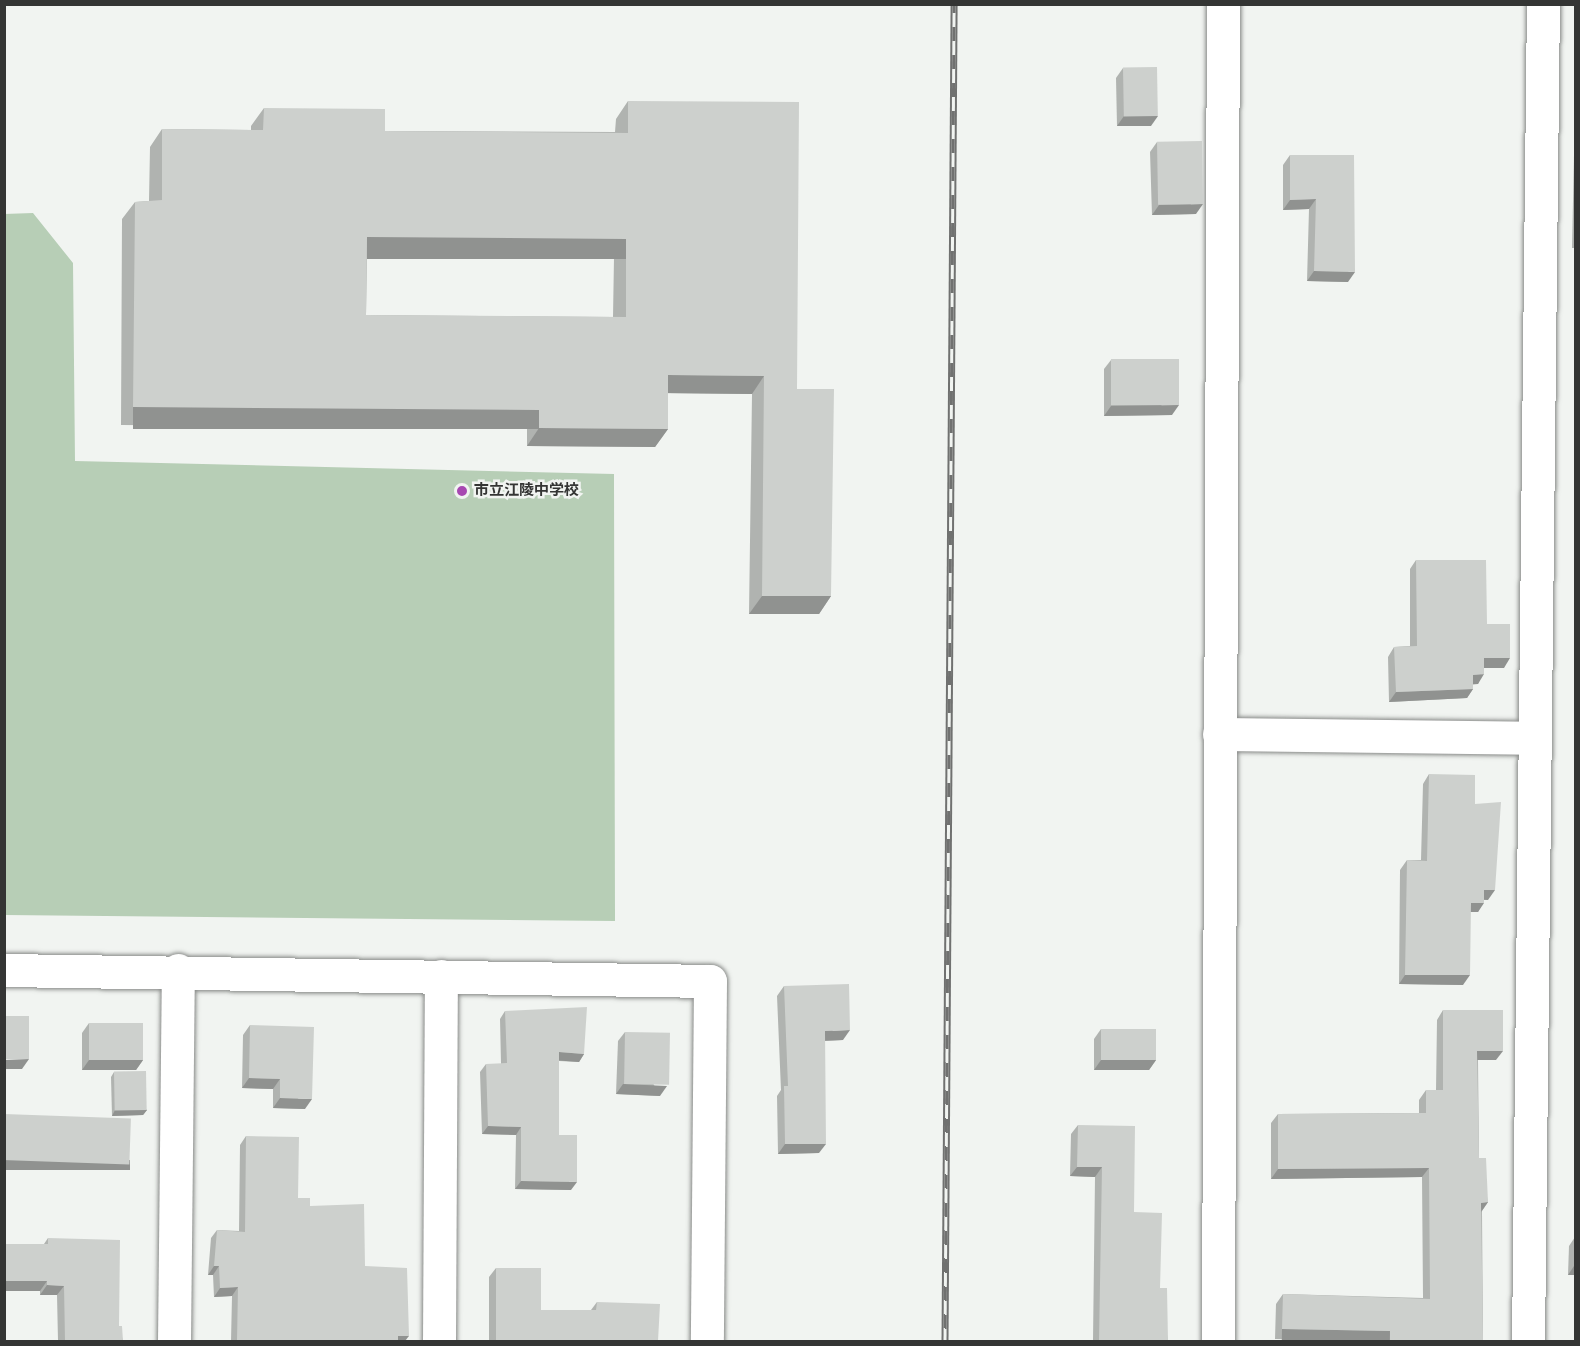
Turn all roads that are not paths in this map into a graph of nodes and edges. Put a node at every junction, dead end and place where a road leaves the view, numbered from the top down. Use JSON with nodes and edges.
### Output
{"nodes":[{"id":1,"x":1223,"y":4,"type":"edge"},
{"id":2,"x":1543,"y":4,"type":"edge"},
{"id":3,"x":1219,"y":734,"type":"junction"},
{"id":4,"x":1535,"y":738,"type":"junction"},
{"id":5,"x":4,"y":970,"type":"edge"},
{"id":6,"x":178,"y":970,"type":"junction"},
{"id":7,"x":441,"y":976,"type":"junction"},
{"id":8,"x":174,"y":1341,"type":"edge"},
{"id":9,"x":439,"y":1341,"type":"edge"},
{"id":10,"x":707,"y":1341,"type":"edge"},
{"id":11,"x":1218,"y":1341,"type":"edge"},
{"id":12,"x":1528,"y":1341,"type":"edge"}],
"edges":[{"from":1,"to":3,"type":"street"},
{"from":2,"to":4,"type":"street"},
{"from":3,"to":4,"type":"street"},
{"from":3,"to":11,"type":"street"},
{"from":4,"to":12,"type":"street"},
{"from":5,"to":6,"type":"street"},
{"from":6,"to":7,"type":"street"},
{"from":6,"to":8,"type":"street"},
{"from":7,"to":9,"type":"street"},
{"from":7,"to":10,"type":"street"}]}
